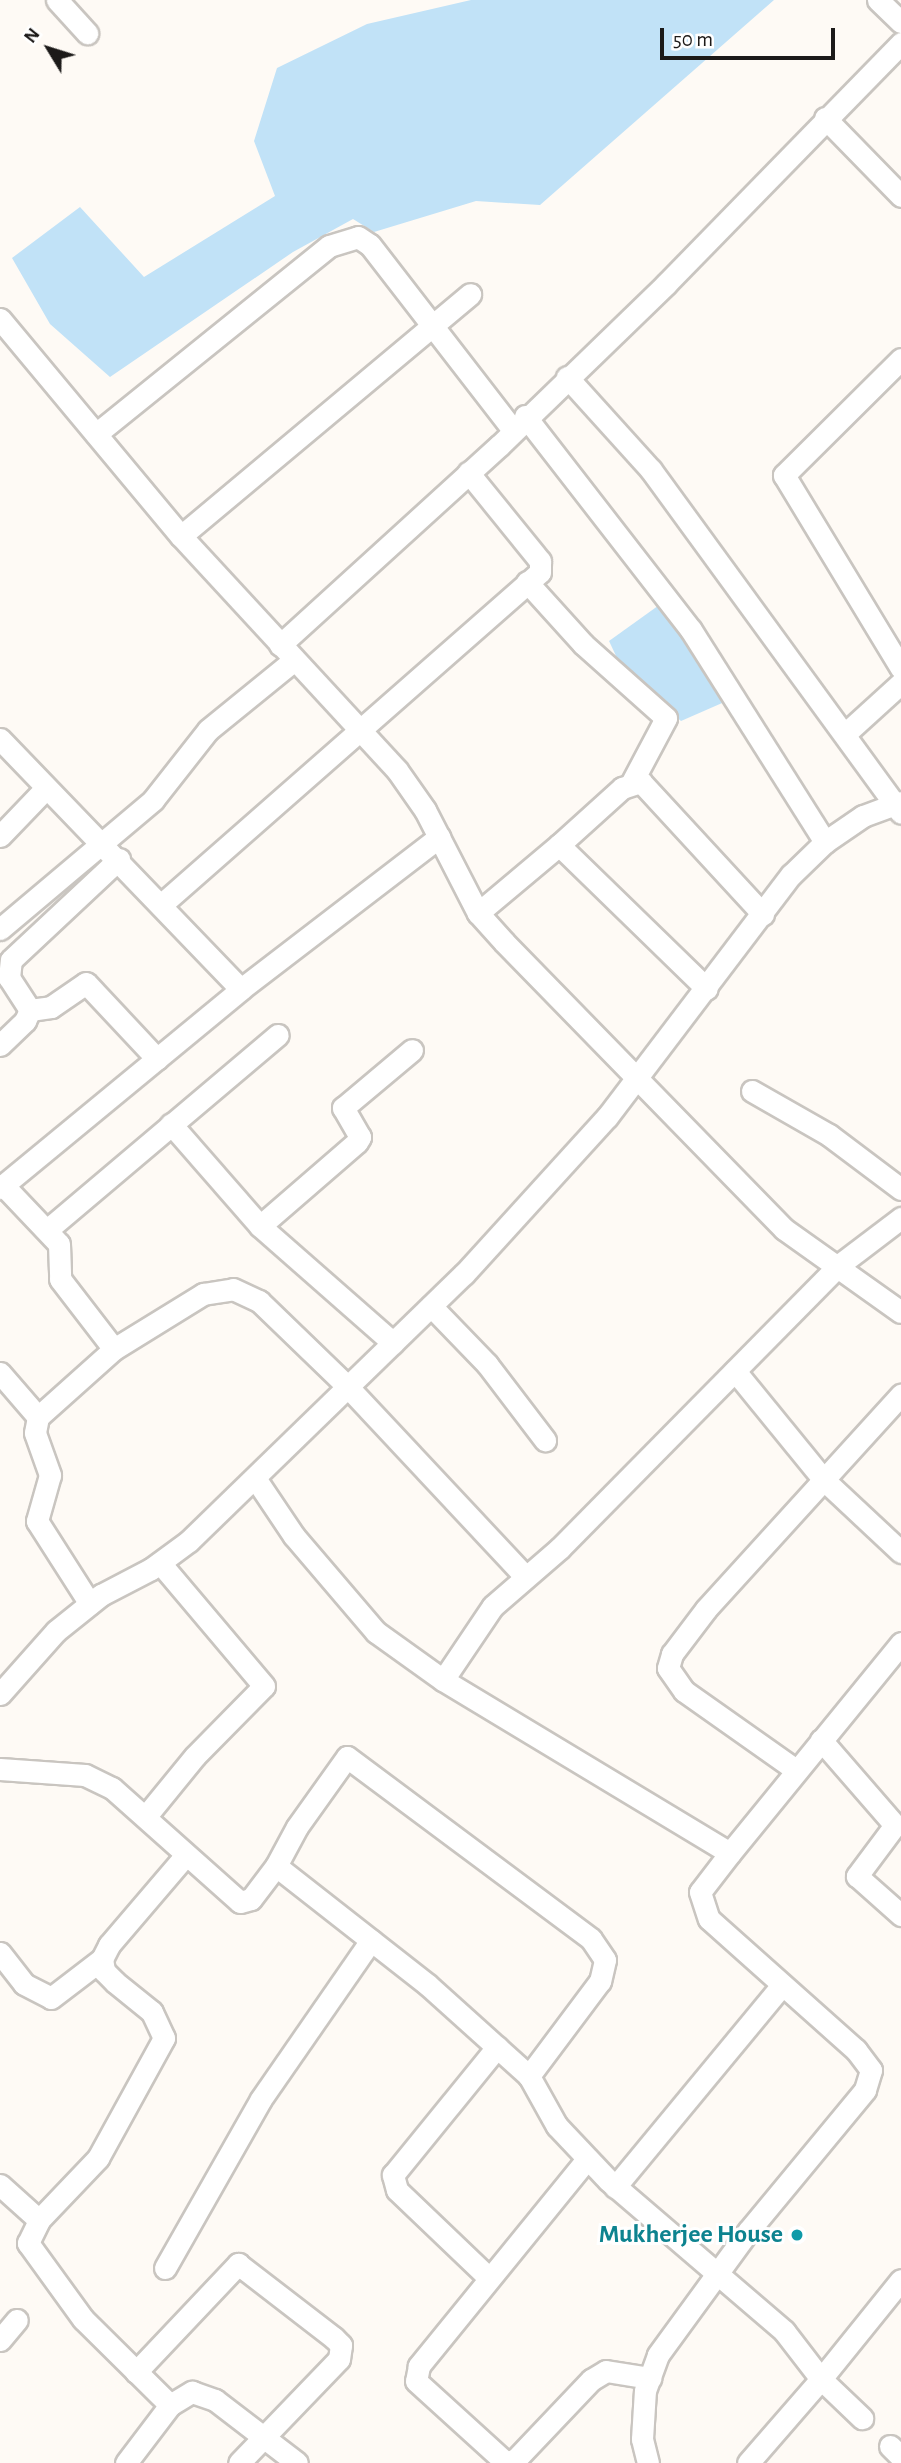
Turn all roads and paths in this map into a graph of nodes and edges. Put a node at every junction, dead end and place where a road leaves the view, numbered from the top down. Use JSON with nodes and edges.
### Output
{"nodes":[{"id":1,"x":57,"y":0,"type":"edge"},
{"id":2,"x":878,"y":0,"type":"edge"},
{"id":3,"x":901,"y":22,"type":"edge"},
{"id":4,"x":87,"y":33,"type":"dead end"},
{"id":5,"x":901,"y":43,"type":"edge"},
{"id":6,"x":825,"y":118,"type":"junction"},
{"id":7,"x":901,"y":196,"type":"edge"},
{"id":8,"x":470,"y":294,"type":"dead end"},
{"id":9,"x":0,"y":319,"type":"edge"},
{"id":10,"x":430,"y":323,"type":"junction"},
{"id":11,"x":901,"y":359,"type":"edge"},
{"id":12,"x":567,"y":376,"type":"junction"},
{"id":13,"x":519,"y":423,"type":"junction"},
{"id":14,"x":96,"y":434,"type":"junction"},
{"id":15,"x":468,"y":472,"type":"junction"},
{"id":16,"x":181,"y":536,"type":"junction"},
{"id":17,"x":527,"y":582,"type":"junction"},
{"id":18,"x":287,"y":653,"type":"junction"},
{"id":19,"x":901,"y":668,"type":"edge"},
{"id":20,"x":901,"y":683,"type":"edge"},
{"id":21,"x":363,"y":731,"type":"junction"},
{"id":22,"x":845,"y":734,"type":"junction"},
{"id":23,"x":0,"y":739,"type":"edge"},
{"id":24,"x":632,"y":782,"type":"junction"},
{"id":25,"x":46,"y":788,"type":"junction"},
{"id":26,"x":898,"y":807,"type":"edge"},
{"id":27,"x":0,"y":836,"type":"edge"},
{"id":28,"x":439,"y":837,"type":"junction"},
{"id":29,"x":101,"y":842,"type":"junction"},
{"id":30,"x":825,"y":842,"type":"junction"},
{"id":31,"x":559,"y":845,"type":"junction"},
{"id":32,"x":118,"y":859,"type":"junction"},
{"id":33,"x":162,"y":904,"type":"junction"},
{"id":34,"x":478,"y":913,"type":"junction"},
{"id":35,"x":763,"y":914,"type":"junction"},
{"id":36,"x":0,"y":929,"type":"edge"},
{"id":37,"x":242,"y":989,"type":"junction"},
{"id":38,"x":707,"y":989,"type":"junction"},
{"id":39,"x":30,"y":1010,"type":"junction"},
{"id":40,"x":278,"y":1035,"type":"dead end"},
{"id":41,"x":0,"y":1045,"type":"edge"},
{"id":42,"x":412,"y":1050,"type":"dead end"},
{"id":43,"x":157,"y":1059,"type":"junction"},
{"id":44,"x":636,"y":1081,"type":"junction"},
{"id":45,"x":752,"y":1091,"type":"dead end"},
{"id":46,"x":171,"y":1124,"type":"junction"},
{"id":47,"x":2,"y":1186,"type":"edge"},
{"id":48,"x":901,"y":1189,"type":"edge"},
{"id":49,"x":901,"y":1218,"type":"edge"},
{"id":50,"x":260,"y":1226,"type":"junction"},
{"id":51,"x":47,"y":1230,"type":"junction"},
{"id":52,"x":839,"y":1265,"type":"junction"},
{"id":53,"x":430,"y":1306,"type":"junction"},
{"id":54,"x":901,"y":1312,"type":"edge"},
{"id":55,"x":393,"y":1343,"type":"junction"},
{"id":56,"x":114,"y":1349,"type":"junction"},
{"id":57,"x":735,"y":1371,"type":"junction"},
{"id":58,"x":0,"y":1373,"type":"edge"},
{"id":59,"x":347,"y":1386,"type":"junction"},
{"id":60,"x":901,"y":1395,"type":"edge"},
{"id":61,"x":38,"y":1417,"type":"junction"},
{"id":62,"x":545,"y":1440,"type":"dead end"},
{"id":63,"x":255,"y":1478,"type":"junction"},
{"id":64,"x":823,"y":1479,"type":"junction"},
{"id":65,"x":901,"y":1552,"type":"edge"},
{"id":66,"x":160,"y":1563,"type":"junction"},
{"id":67,"x":525,"y":1576,"type":"junction"},
{"id":68,"x":90,"y":1604,"type":"junction"},
{"id":69,"x":901,"y":1643,"type":"edge"},
{"id":70,"x":443,"y":1680,"type":"junction"},
{"id":71,"x":0,"y":1694,"type":"edge"},
{"id":72,"x":821,"y":1740,"type":"junction"},
{"id":73,"x":0,"y":1769,"type":"edge"},
{"id":74,"x":796,"y":1770,"type":"junction"},
{"id":75,"x":146,"y":1816,"type":"junction"},
{"id":76,"x":730,"y":1853,"type":"junction"},
{"id":77,"x":186,"y":1855,"type":"junction"},
{"id":78,"x":276,"y":1867,"type":"junction"},
{"id":79,"x":901,"y":1914,"type":"edge"},
{"id":80,"x":371,"y":1940,"type":"junction"},
{"id":81,"x":0,"y":1953,"type":"edge"},
{"id":82,"x":102,"y":1959,"type":"junction"},
{"id":83,"x":782,"y":1985,"type":"junction"},
{"id":84,"x":497,"y":2047,"type":"junction"},
{"id":85,"x":529,"y":2076,"type":"junction"},
{"id":86,"x":587,"y":2159,"type":"junction"},
{"id":87,"x":0,"y":2185,"type":"edge"},
{"id":88,"x":615,"y":2187,"type":"junction"},
{"id":89,"x":39,"y":2220,"type":"junction"},
{"id":90,"x":165,"y":2268,"type":"dead end"},
{"id":91,"x":714,"y":2274,"type":"junction"},
{"id":92,"x":489,"y":2278,"type":"junction"},
{"id":93,"x":901,"y":2280,"type":"edge"},
{"id":94,"x":17,"y":2320,"type":"dead end"},
{"id":95,"x":0,"y":2340,"type":"edge"},
{"id":96,"x":136,"y":2372,"type":"junction"},
{"id":97,"x":650,"y":2378,"type":"junction"},
{"id":98,"x":821,"y":2379,"type":"junction"},
{"id":99,"x":170,"y":2405,"type":"junction"},
{"id":100,"x":862,"y":2418,"type":"dead end"},
{"id":101,"x":264,"y":2437,"type":"junction"},
{"id":102,"x":126,"y":2463,"type":"edge"},
{"id":103,"x":239,"y":2463,"type":"edge"},
{"id":104,"x":297,"y":2463,"type":"edge"},
{"id":105,"x":648,"y":2463,"type":"edge"},
{"id":106,"x":748,"y":2463,"type":"edge"}],
"edges":[{"from":1,"to":4,"type":"street"},
{"from":2,"to":3,"type":"street"},
{"from":5,"to":6,"type":"street"},
{"from":6,"to":7,"type":"street"},
{"from":6,"to":12,"type":"street"},
{"from":8,"to":10,"type":"street"},
{"from":9,"to":14,"type":"street"},
{"from":10,"to":13,"type":"street"},
{"from":10,"to":14,"type":"street"},
{"from":10,"to":16,"type":"street"},
{"from":11,"to":19,"type":"street"},
{"from":12,"to":13,"type":"street"},
{"from":12,"to":22,"type":"street"},
{"from":13,"to":15,"type":"street"},
{"from":13,"to":30,"type":"street"},
{"from":14,"to":16,"type":"street"},
{"from":15,"to":17,"type":"street"},
{"from":15,"to":18,"type":"street"},
{"from":16,"to":18,"type":"street"},
{"from":17,"to":21,"type":"street"},
{"from":17,"to":24,"type":"street"},
{"from":18,"to":21,"type":"street"},
{"from":18,"to":29,"type":"street"},
{"from":20,"to":22,"type":"street"},
{"from":21,"to":28,"type":"street"},
{"from":21,"to":33,"type":"street"},
{"from":22,"to":26,"type":"street"},
{"from":23,"to":25,"type":"street"},
{"from":24,"to":31,"type":"street"},
{"from":24,"to":35,"type":"street"},
{"from":25,"to":27,"type":"street"},
{"from":25,"to":29,"type":"street"},
{"from":26,"to":30,"type":"street"},
{"from":28,"to":34,"type":"street"},
{"from":28,"to":37,"type":"street"},
{"from":29,"to":32,"type":"street"},
{"from":29,"to":36,"type":"street"},
{"from":30,"to":35,"type":"street"},
{"from":31,"to":34,"type":"street"},
{"from":31,"to":38,"type":"street"},
{"from":32,"to":33,"type":"street"},
{"from":32,"to":39,"type":"street"},
{"from":33,"to":37,"type":"street"},
{"from":34,"to":44,"type":"street"},
{"from":35,"to":38,"type":"street"},
{"from":37,"to":43,"type":"street"},
{"from":38,"to":44,"type":"street"},
{"from":39,"to":41,"type":"street"},
{"from":39,"to":43,"type":"street"},
{"from":40,"to":46,"type":"street"},
{"from":42,"to":50,"type":"street"},
{"from":43,"to":47,"type":"street"},
{"from":44,"to":52,"type":"street"},
{"from":44,"to":53,"type":"street"},
{"from":45,"to":48,"type":"street"},
{"from":46,"to":50,"type":"street"},
{"from":46,"to":51,"type":"street"},
{"from":47,"to":51,"type":"street"},
{"from":49,"to":52,"type":"street"},
{"from":50,"to":55,"type":"street"},
{"from":51,"to":56,"type":"street"},
{"from":52,"to":54,"type":"street"},
{"from":52,"to":57,"type":"street"},
{"from":53,"to":55,"type":"street"},
{"from":53,"to":62,"type":"street"},
{"from":55,"to":59,"type":"street"},
{"from":56,"to":59,"type":"street"},
{"from":56,"to":61,"type":"street"},
{"from":57,"to":64,"type":"street"},
{"from":57,"to":67,"type":"street"},
{"from":58,"to":61,"type":"street"},
{"from":59,"to":63,"type":"street"},
{"from":59,"to":67,"type":"street"},
{"from":60,"to":64,"type":"street"},
{"from":61,"to":68,"type":"street"},
{"from":63,"to":66,"type":"street"},
{"from":63,"to":70,"type":"street"},
{"from":64,"to":65,"type":"street"},
{"from":64,"to":74,"type":"street"},
{"from":66,"to":68,"type":"street"},
{"from":66,"to":75,"type":"street"},
{"from":67,"to":70,"type":"street"},
{"from":68,"to":71,"type":"street"},
{"from":69,"to":72,"type":"street"},
{"from":70,"to":76,"type":"street"},
{"from":72,"to":74,"type":"street"},
{"from":72,"to":79,"type":"street"},
{"from":73,"to":75,"type":"street"},
{"from":74,"to":76,"type":"street"},
{"from":75,"to":77,"type":"street"},
{"from":76,"to":83,"type":"street"},
{"from":77,"to":78,"type":"street"},
{"from":77,"to":82,"type":"street"},
{"from":78,"to":80,"type":"street"},
{"from":78,"to":85,"type":"street"},
{"from":80,"to":84,"type":"street"},
{"from":80,"to":90,"type":"street"},
{"from":81,"to":82,"type":"street"},
{"from":82,"to":89,"type":"street"},
{"from":83,"to":88,"type":"street"},
{"from":83,"to":91,"type":"street"},
{"from":84,"to":85,"type":"street"},
{"from":84,"to":92,"type":"street"},
{"from":85,"to":86,"type":"street"},
{"from":86,"to":88,"type":"street"},
{"from":86,"to":92,"type":"street"},
{"from":87,"to":89,"type":"street"},
{"from":88,"to":91,"type":"street"},
{"from":89,"to":96,"type":"street"},
{"from":91,"to":97,"type":"street"},
{"from":91,"to":98,"type":"street"},
{"from":92,"to":97,"type":"street"},
{"from":93,"to":98,"type":"street"},
{"from":94,"to":95,"type":"street"},
{"from":96,"to":99,"type":"street"},
{"from":96,"to":101,"type":"street"},
{"from":97,"to":105,"type":"street"},
{"from":98,"to":100,"type":"street"},
{"from":98,"to":106,"type":"street"},
{"from":99,"to":101,"type":"street"},
{"from":99,"to":102,"type":"street"},
{"from":101,"to":103,"type":"street"},
{"from":101,"to":104,"type":"street"}]}
